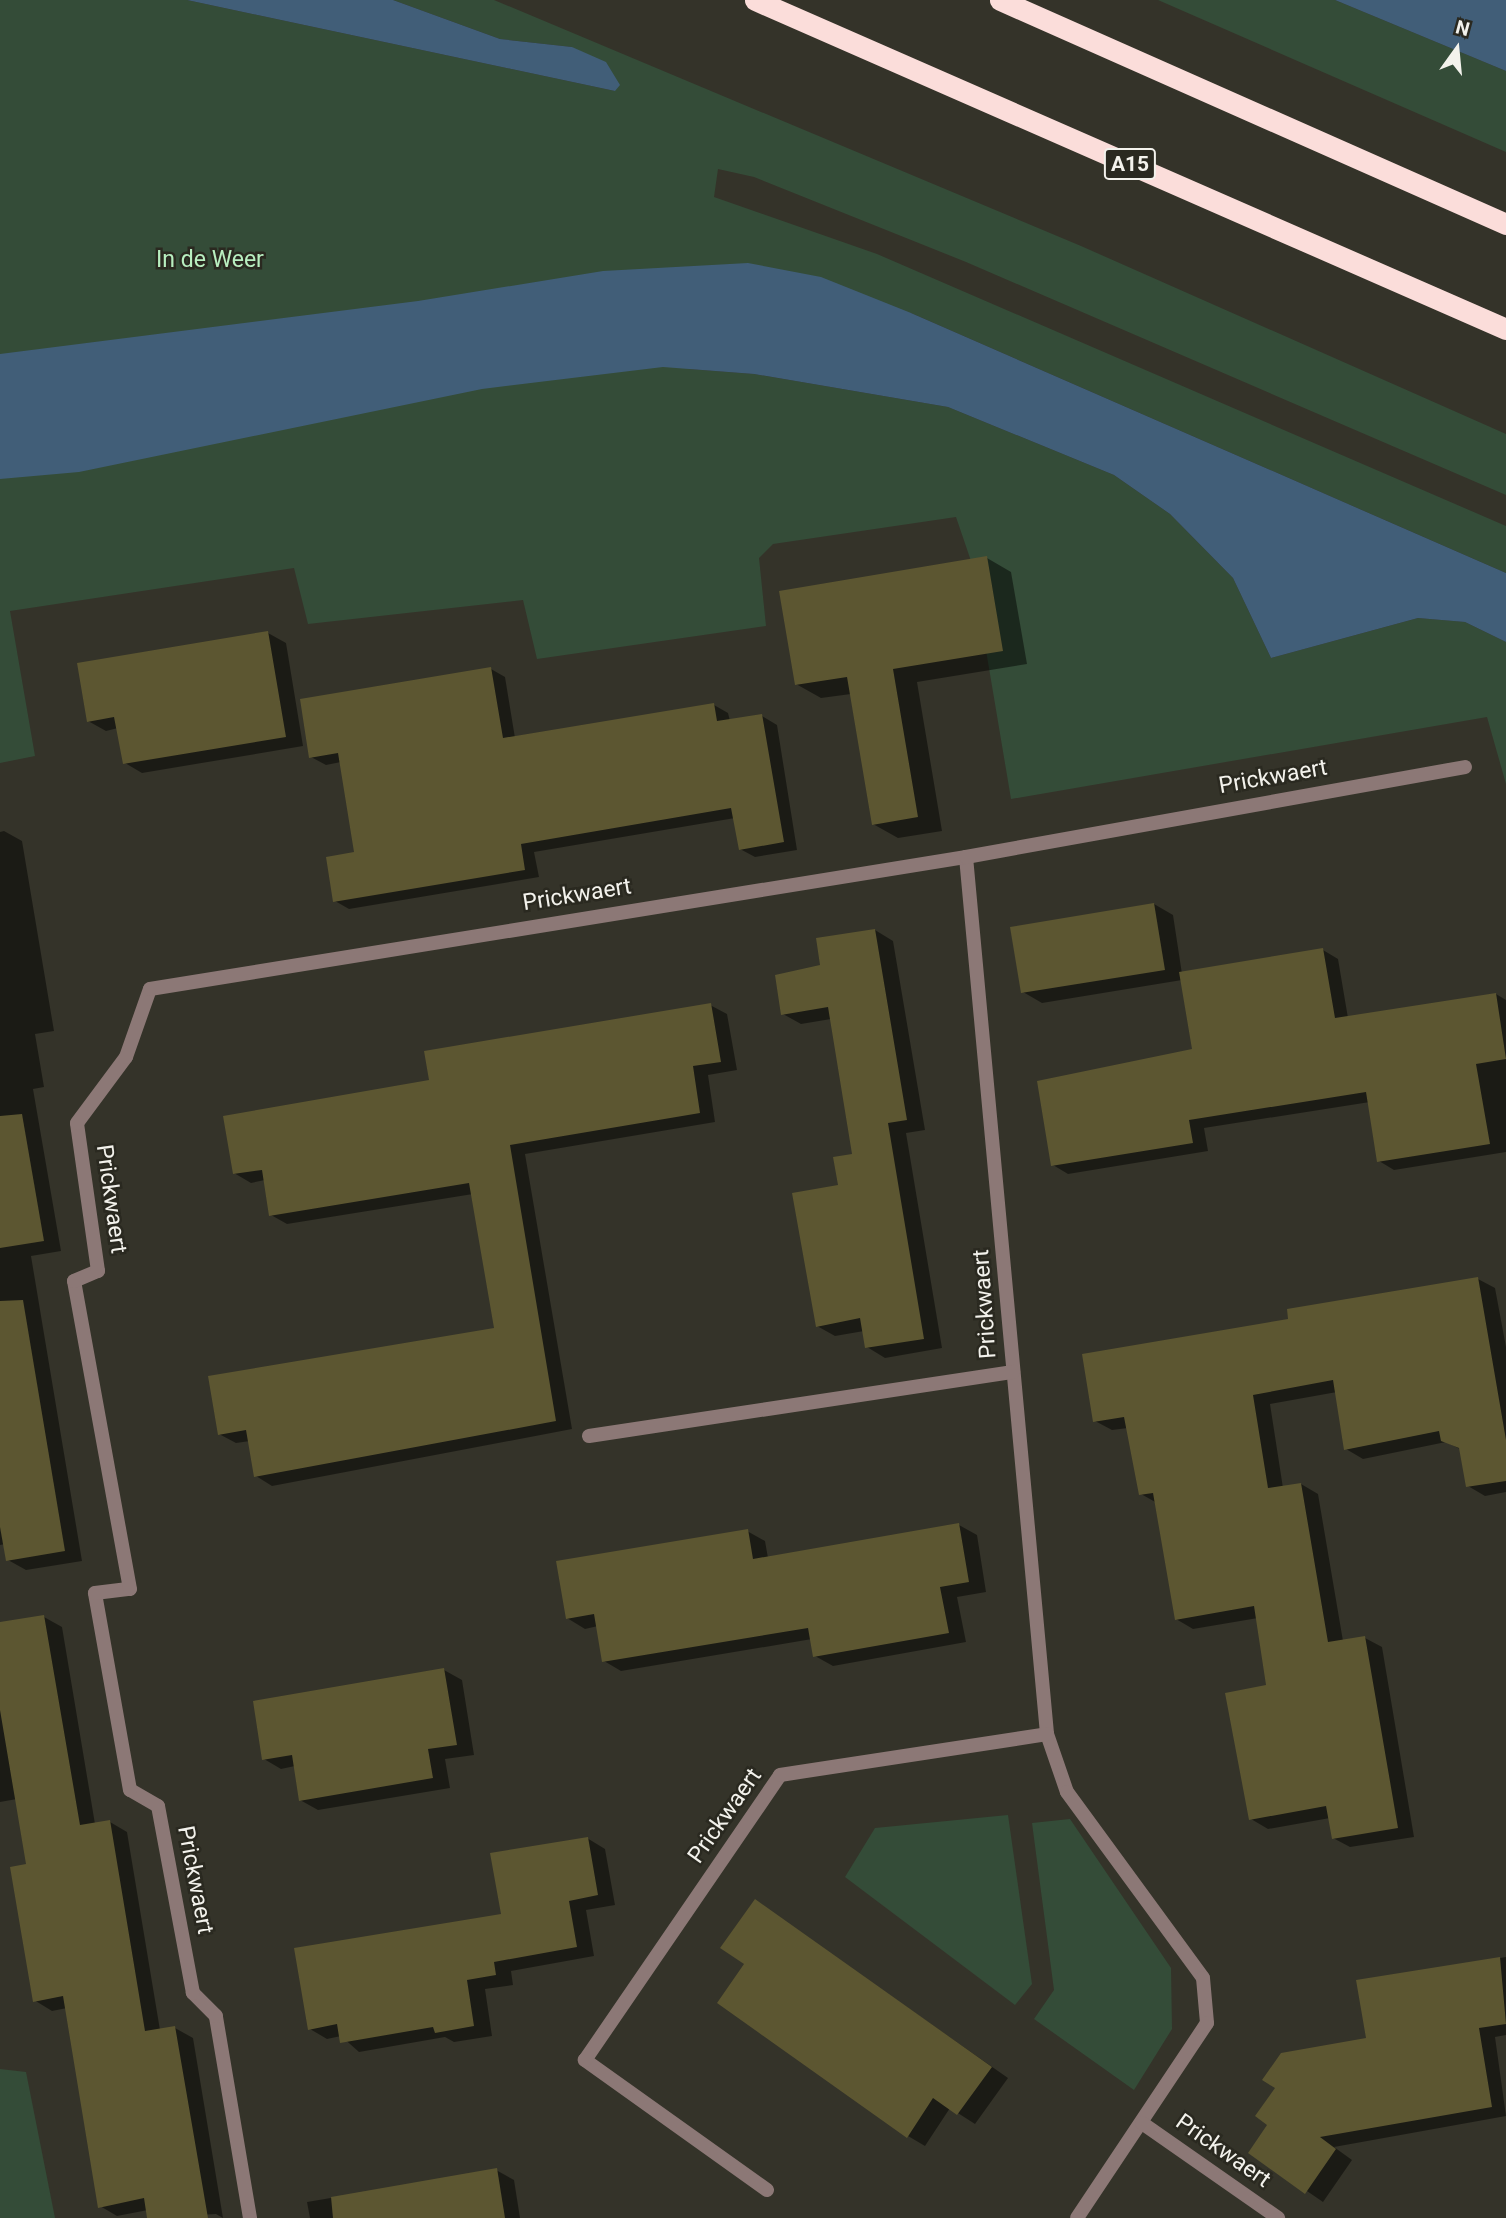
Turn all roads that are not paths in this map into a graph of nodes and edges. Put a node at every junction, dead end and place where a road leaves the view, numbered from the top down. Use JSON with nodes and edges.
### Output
{"nodes":[{"id":1,"x":755,"y":0,"type":"edge"},
{"id":2,"x":1000,"y":0,"type":"edge"},
{"id":3,"x":1506,"y":224,"type":"edge"},
{"id":4,"x":1506,"y":329,"type":"edge"},
{"id":5,"x":1465,"y":767,"type":"dead end"},
{"id":6,"x":966,"y":856,"type":"junction"},
{"id":7,"x":1013,"y":1372,"type":"junction"},
{"id":8,"x":589,"y":1436,"type":"dead end"},
{"id":9,"x":1047,"y":1734,"type":"junction"},
{"id":10,"x":1142,"y":2123,"type":"junction"},
{"id":11,"x":767,"y":2190,"type":"dead end"},
{"id":12,"x":250,"y":2218,"type":"edge"},
{"id":13,"x":1077,"y":2218,"type":"edge"},
{"id":14,"x":1278,"y":2218,"type":"edge"}],
"edges":[{"from":1,"to":4,"type":"highway","number":"A15"},
{"from":2,"to":3,"type":"highway"},
{"from":5,"to":6,"type":"street","name":"Prickwaert"},
{"from":6,"to":7,"type":"street","name":"Prickwaert"},
{"from":6,"to":12,"type":"street","name":"Prickwaert"},
{"from":7,"to":8,"type":"street","name":"Prickwaert"},
{"from":7,"to":9,"type":"street","name":"Prickwaert"},
{"from":9,"to":10,"type":"street","name":"Prickwaert"},
{"from":9,"to":11,"type":"street","name":"Prickwaert"},
{"from":10,"to":13,"type":"street","name":"Prickwaert"},
{"from":10,"to":14,"type":"street","name":"Prickwaert"}]}
